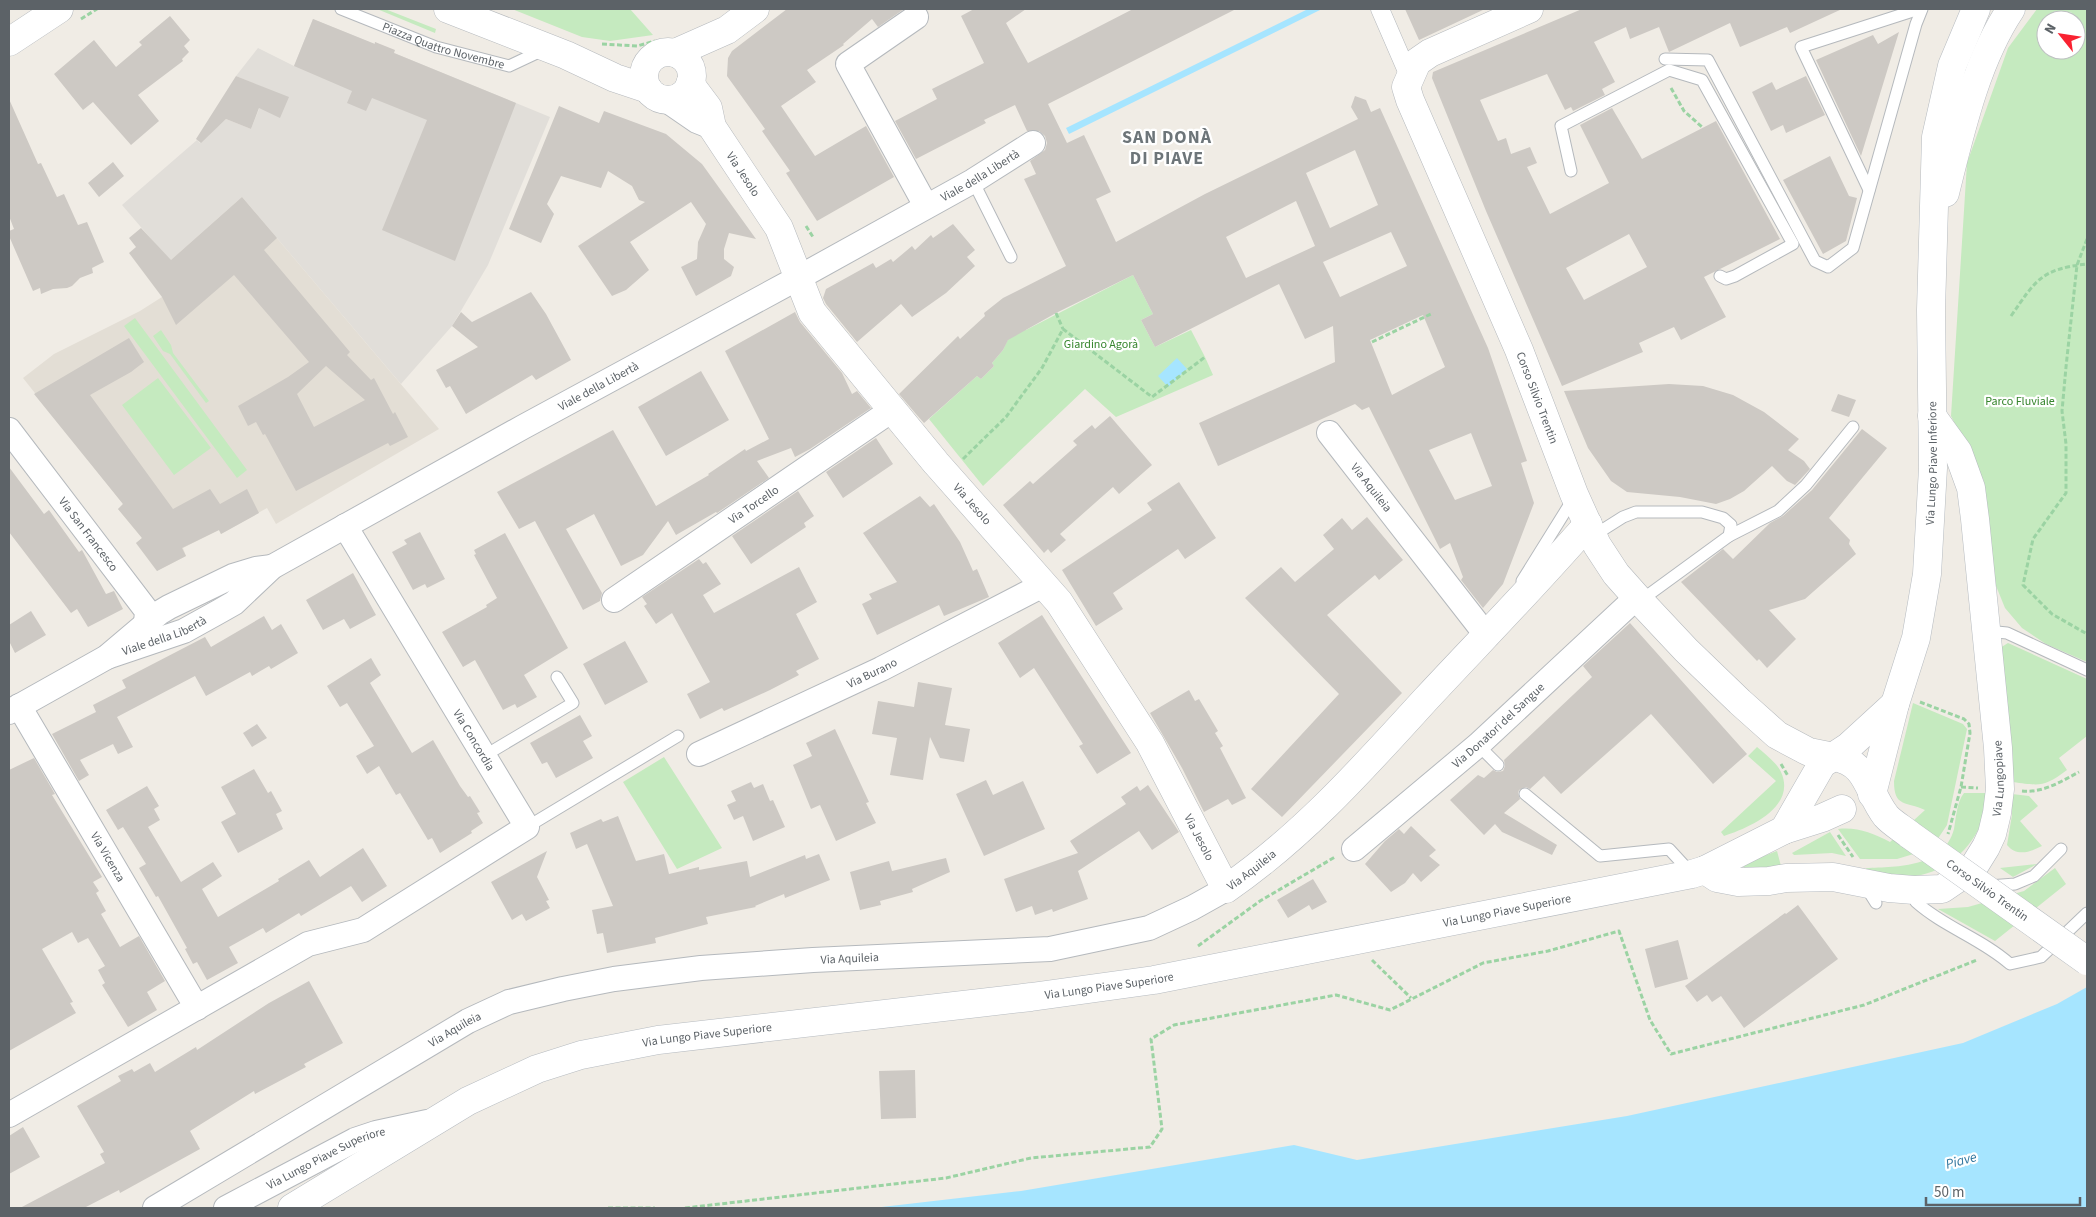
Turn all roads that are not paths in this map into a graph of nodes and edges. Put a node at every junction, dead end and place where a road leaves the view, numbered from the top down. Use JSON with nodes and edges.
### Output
{"nodes":[{"id":1,"x":59,"y":9,"type":"edge"},
{"id":2,"x":340,"y":9,"type":"edge"},
{"id":3,"x":449,"y":9,"type":"edge"},
{"id":4,"x":756,"y":9,"type":"edge"},
{"id":5,"x":1380,"y":9,"type":"edge"},
{"id":6,"x":1529,"y":9,"type":"edge"},
{"id":7,"x":1921,"y":9,"type":"edge"},
{"id":8,"x":1976,"y":9,"type":"edge"},
{"id":9,"x":2011,"y":9,"type":"edge"},
{"id":10,"x":916,"y":17,"type":"dead end"},
{"id":11,"x":727,"y":30,"type":"junction"},
{"id":12,"x":9,"y":42,"type":"edge"},
{"id":13,"x":556,"y":52,"type":"junction"},
{"id":14,"x":675,"y":53,"type":"junction"},
{"id":15,"x":1664,"y":59,"type":"dead end"},
{"id":16,"x":649,"y":60,"type":"junction"},
{"id":17,"x":1409,"y":76,"type":"junction"},
{"id":18,"x":691,"y":79,"type":"junction"},
{"id":19,"x":657,"y":94,"type":"junction"},
{"id":20,"x":712,"y":127,"type":"junction"},
{"id":21,"x":1034,"y":144,"type":"dead end"},
{"id":22,"x":1571,"y":171,"type":"dead end"},
{"id":23,"x":973,"y":181,"type":"junction"},
{"id":24,"x":1869,"y":190,"type":"junction"},
{"id":25,"x":926,"y":206,"type":"junction"},
{"id":26,"x":1934,"y":220,"type":"junction"},
{"id":27,"x":1011,"y":257,"type":"dead end"},
{"id":28,"x":1720,"y":276,"type":"dead end"},
{"id":29,"x":798,"y":278,"type":"junction"},
{"id":30,"x":892,"y":410,"type":"junction"},
{"id":31,"x":1932,"y":416,"type":"junction"},
{"id":32,"x":1853,"y":427,"type":"dead end"},
{"id":33,"x":9,"y":430,"type":"edge"},
{"id":34,"x":1329,"y":433,"type":"dead end"},
{"id":35,"x":1575,"y":495,"type":"junction"},
{"id":36,"x":345,"y":526,"type":"junction"},
{"id":37,"x":1590,"y":530,"type":"junction"},
{"id":38,"x":1729,"y":536,"type":"junction"},
{"id":39,"x":272,"y":567,"type":"junction"},
{"id":40,"x":1042,"y":585,"type":"junction"},
{"id":41,"x":1638,"y":599,"type":"junction"},
{"id":42,"x":614,"y":600,"type":"dead end"},
{"id":43,"x":149,"y":624,"type":"junction"},
{"id":44,"x":1484,"y":631,"type":"junction"},
{"id":45,"x":1987,"y":631,"type":"junction"},
{"id":46,"x":2087,"y":670,"type":"edge"},
{"id":47,"x":557,"y":677,"type":"dead end"},
{"id":48,"x":1906,"y":702,"type":"junction"},
{"id":49,"x":14,"y":709,"type":"edge"},
{"id":50,"x":1777,"y":735,"type":"junction"},
{"id":51,"x":678,"y":736,"type":"dead end"},
{"id":52,"x":1478,"y":745,"type":"junction"},
{"id":53,"x":699,"y":754,"type":"dead end"},
{"id":54,"x":484,"y":756,"type":"junction"},
{"id":55,"x":1834,"y":757,"type":"junction"},
{"id":56,"x":1498,"y":765,"type":"dead end"},
{"id":57,"x":1799,"y":784,"type":"junction"},
{"id":58,"x":1525,"y":794,"type":"dead end"},
{"id":59,"x":1872,"y":794,"type":"junction"},
{"id":60,"x":1887,"y":818,"type":"junction"},
{"id":61,"x":1840,"y":822,"type":"junction"},
{"id":62,"x":527,"y":828,"type":"junction"},
{"id":63,"x":1784,"y":830,"type":"junction"},
{"id":64,"x":1354,"y":849,"type":"road end"},
{"id":65,"x":2061,"y":849,"type":"dead end"},
{"id":66,"x":1735,"y":869,"type":"junction"},
{"id":67,"x":1699,"y":872,"type":"junction"},
{"id":68,"x":1237,"y":881,"type":"junction"},
{"id":69,"x":1914,"y":890,"type":"junction"},
{"id":70,"x":1942,"y":890,"type":"junction"},
{"id":71,"x":2087,"y":913,"type":"edge"},
{"id":72,"x":2087,"y":961,"type":"edge"},
{"id":73,"x":197,"y":1008,"type":"junction"},
{"id":74,"x":9,"y":1115,"type":"edge"},
{"id":75,"x":432,"y":1122,"type":"junction"},
{"id":76,"x":155,"y":1208,"type":"edge"},
{"id":77,"x":226,"y":1208,"type":"edge"},
{"id":78,"x":292,"y":1208,"type":"edge"}],
"edges":[{"from":1,"to":12,"type":"main road"},
{"from":2,"to":13,"type":"lane","name":"Piazza Quattro Novembre"},
{"from":3,"to":13,"type":"main road","name":"Piazza Quattro Novembre"},
{"from":4,"to":11,"type":"main road"},
{"from":5,"to":17,"type":"street","name":"Corso Silvio Trentin"},
{"from":6,"to":17,"type":"main road"},
{"from":7,"to":24,"type":"lane"},
{"from":7,"to":24,"type":"lane"},
{"from":8,"to":26,"type":"main road","name":"Via Lungo Piave Inferiore"},
{"from":9,"to":26,"type":"main road","name":"Via Lungo Piave Inferiore"},
{"from":10,"to":25,"type":"street","name":"Viale della Libertà"},
{"from":11,"to":14,"type":"main road","name":"Piazza Quattro Novembre"},
{"from":11,"to":18,"type":"main road"},
{"from":13,"to":16,"type":"main road","name":"Piazza Quattro Novembre"},
{"from":13,"to":19,"type":"main road","name":"Piazza Quattro Novembre"},
{"from":14,"to":16,"type":"main road","name":"Piazza Quattro Novembre"},
{"from":14,"to":18,"type":"main road"},
{"from":15,"to":24,"type":"lane"},
{"from":16,"to":19,"type":"main road"},
{"from":17,"to":35,"type":"main road","name":"Corso Silvio Trentin"},
{"from":18,"to":19,"type":"main road"},
{"from":18,"to":20,"type":"main road","name":"Via Jesolo"},
{"from":19,"to":20,"type":"street","name":"Via Jesolo"},
{"from":20,"to":29,"type":"main road","name":"Via Jesolo"},
{"from":21,"to":23,"type":"street","name":"Viale della Libertà"},
{"from":22,"to":28,"type":"lane"},
{"from":23,"to":25,"type":"street","name":"Viale della Libertà"},
{"from":23,"to":27,"type":"lane"},
{"from":25,"to":29,"type":"street","name":"Viale della Libertà"},
{"from":26,"to":31,"type":"main road","name":"Via Lungo Piave Inferiore"},
{"from":29,"to":30,"type":"main road","name":"Via Jesolo"},
{"from":29,"to":36,"type":"street","name":"Viale della Libertà"},
{"from":30,"to":40,"type":"main road","name":"Via Jesolo"},
{"from":30,"to":42,"type":"street","name":"Via Torcello"},
{"from":31,"to":45,"type":"main road","name":"Via Lungopiave"},
{"from":31,"to":48,"type":"main road","name":"Via Lungo Piave Inferiore"},
{"from":32,"to":38,"type":"lane"},
{"from":33,"to":43,"type":"street","name":"Via San Francesco"},
{"from":34,"to":44,"type":"street","name":"Via Aquileia"},
{"from":35,"to":37,"type":"main road","name":"Corso Silvio Trentin"},
{"from":35,"to":44,"type":"lane"},
{"from":36,"to":39,"type":"street","name":"Viale della Libertà"},
{"from":36,"to":54,"type":"street","name":"Via Concordia"},
{"from":37,"to":38,"type":"lane"},
{"from":37,"to":41,"type":"main road","name":"Corso Silvio Trentin"},
{"from":37,"to":44,"type":"main road","name":"Via Aquileia"},
{"from":38,"to":41,"type":"lane"},
{"from":39,"to":43,"type":"street","name":"Viale della Libertà"},
{"from":39,"to":43,"type":"street","name":"Viale della Libertà"},
{"from":40,"to":53,"type":"street","name":"Via Burano"},
{"from":40,"to":68,"type":"main road","name":"Via Jesolo"},
{"from":41,"to":50,"type":"main road","name":"Corso Silvio Trentin"},
{"from":41,"to":52,"type":"street","name":"Via Donatori del Sangue"},
{"from":43,"to":49,"type":"street","name":"Viale della Libertà"},
{"from":44,"to":68,"type":"main road","name":"Via Aquileia"},
{"from":45,"to":46,"type":"lane"},
{"from":45,"to":70,"type":"main road","name":"Via Lungopiave"},
{"from":47,"to":54,"type":"lane"},
{"from":48,"to":55,"type":"main road","name":"Via Lungo Piave Inferiore"},
{"from":48,"to":59,"type":"main road","name":"Via Lungo Piave Inferiore"},
{"from":49,"to":73,"type":"street","name":"Via Vicenza"},
{"from":50,"to":55,"type":"main road","name":"Corso Silvio Trentin"},
{"from":50,"to":57,"type":"main road","name":"Corso Silvio Trentin"},
{"from":51,"to":62,"type":"lane"},
{"from":52,"to":56,"type":"lane"},
{"from":52,"to":64,"type":"street","name":"Via Donatori del Sangue"},
{"from":54,"to":62,"type":"street","name":"Via Concordia"},
{"from":55,"to":57,"type":"main road"},
{"from":55,"to":59,"type":"main road","name":"Corso Silvio Trentin"},
{"from":57,"to":61,"type":"main road","name":"Corso Silvio Trentin"},
{"from":57,"to":63,"type":"main road"},
{"from":58,"to":67,"type":"lane"},
{"from":59,"to":60,"type":"main road","name":"Corso Silvio Trentin"},
{"from":60,"to":61,"type":"main road","name":"Corso Silvio Trentin"},
{"from":60,"to":72,"type":"main road","name":"Corso Silvio Trentin","bridge":true},
{"from":61,"to":63,"type":"main road","name":"Via Lungo Piave Superiore"},
{"from":62,"to":73,"type":"street"},
{"from":63,"to":66,"type":"main road","name":"Via Lungo Piave Superiore"},
{"from":65,"to":70,"type":"lane"},
{"from":66,"to":67,"type":"main road","name":"Via Lungo Piave Superiore"},
{"from":66,"to":69,"type":"main road"},
{"from":67,"to":75,"type":"main road","name":"Via Lungo Piave Superiore"},
{"from":68,"to":76,"type":"street","name":"Via Aquileia"},
{"from":69,"to":70,"type":"main road"},
{"from":69,"to":71,"type":"lane"},
{"from":73,"to":74,"type":"street"},
{"from":75,"to":77,"type":"street","name":"Via Lungo Piave Superiore"},
{"from":75,"to":78,"type":"main road","name":"Via Lungo Piave Superiore"}]}
